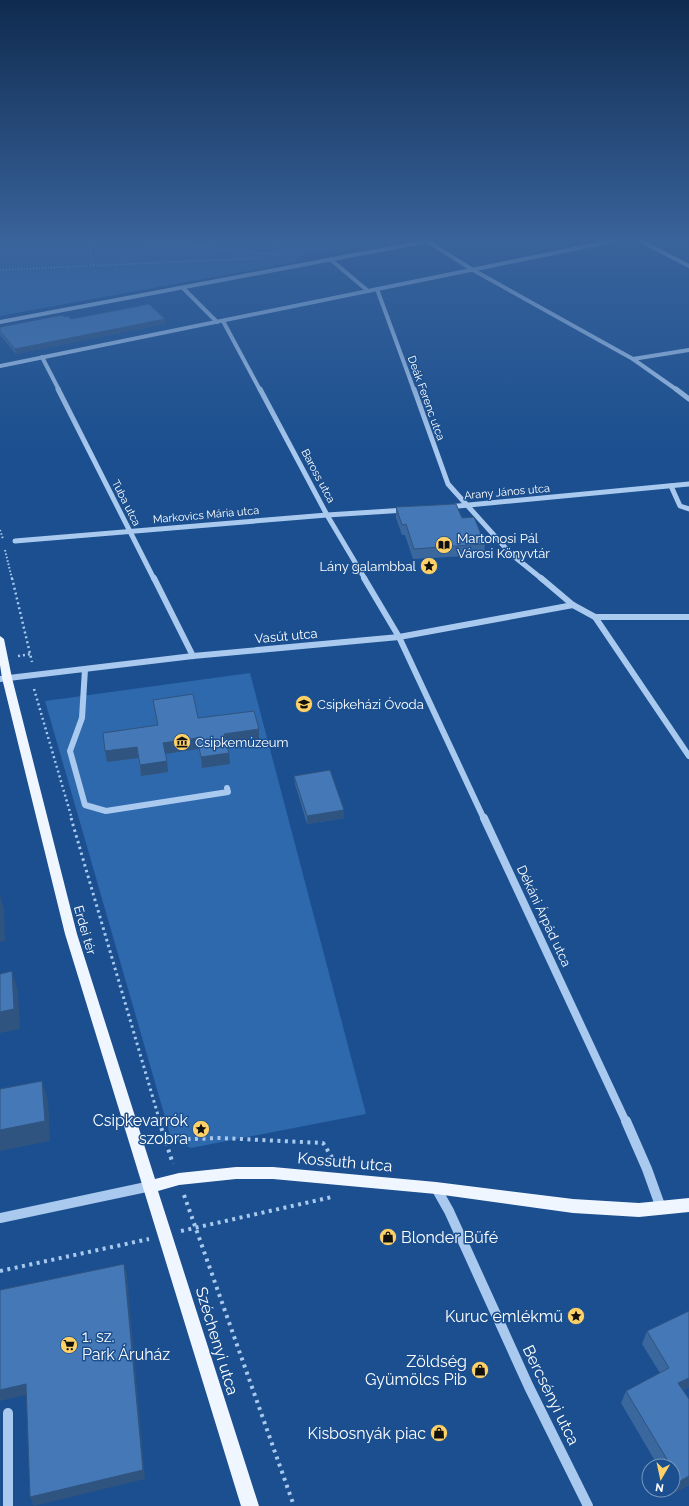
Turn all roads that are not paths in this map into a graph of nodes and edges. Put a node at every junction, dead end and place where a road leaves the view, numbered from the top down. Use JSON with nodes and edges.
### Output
{"nodes":[{"id":1,"x":60,"y":311,"type":"edge"},
{"id":2,"x":206,"y":311,"type":"edge"},
{"id":3,"x":271,"y":311,"type":"edge"},
{"id":4,"x":385,"y":311,"type":"edge"},
{"id":5,"x":547,"y":311,"type":"edge"},
{"id":6,"x":224,"y":321,"type":"junction"},
{"id":7,"x":0,"y":322,"type":"edge"},
{"id":8,"x":217,"y":322,"type":"junction"},
{"id":9,"x":689,"y":350,"type":"edge"},
{"id":10,"x":42,"y":357,"type":"junction"},
{"id":11,"x":633,"y":359,"type":"junction"},
{"id":12,"x":0,"y":366,"type":"edge"},
{"id":13,"x":689,"y":399,"type":"edge"},
{"id":14,"x":689,"y":484,"type":"edge"},
{"id":15,"x":671,"y":486,"type":"junction"},
{"id":16,"x":469,"y":506,"type":"junction"},
{"id":17,"x":445,"y":508,"type":"edge"},
{"id":18,"x":689,"y":509,"type":"edge"},
{"id":19,"x":414,"y":510,"type":"edge"},
{"id":20,"x":327,"y":515,"type":"junction"},
{"id":21,"x":129,"y":531,"type":"junction"},
{"id":22,"x":16,"y":541,"type":"dead end"},
{"id":23,"x":573,"y":605,"type":"junction"},
{"id":24,"x":595,"y":617,"type":"junction"},
{"id":25,"x":689,"y":617,"type":"edge"},
{"id":26,"x":399,"y":637,"type":"junction"},
{"id":27,"x":0,"y":640,"type":"edge"},
{"id":28,"x":194,"y":656,"type":"junction"},
{"id":29,"x":85,"y":670,"type":"junction"},
{"id":30,"x":4,"y":679,"type":"edge"},
{"id":31,"x":689,"y":756,"type":"edge"},
{"id":32,"x":227,"y":788,"type":"dead end"},
{"id":33,"x":150,"y":1186,"type":"junction"},
{"id":34,"x":436,"y":1188,"type":"junction"},
{"id":35,"x":689,"y":1205,"type":"edge"},
{"id":36,"x":661,"y":1208,"type":"junction"},
{"id":37,"x":0,"y":1218,"type":"edge"},
{"id":38,"x":8,"y":1413,"type":"dead end"},
{"id":39,"x":8,"y":1506,"type":"edge"},
{"id":40,"x":250,"y":1506,"type":"edge"},
{"id":41,"x":588,"y":1506,"type":"edge"}],
"edges":[{"from":1,"to":7,"type":"street"},
{"from":2,"to":8,"type":"street"},
{"from":3,"to":6,"type":"street"},
{"from":4,"to":16,"type":"street","name":"Deák Ferenc utca"},
{"from":5,"to":11,"type":"street"},
{"from":6,"to":8,"type":"street"},
{"from":6,"to":20,"type":"street","name":"Baross utca"},
{"from":8,"to":10,"type":"street"},
{"from":9,"to":11,"type":"street"},
{"from":10,"to":12,"type":"street"},
{"from":10,"to":21,"type":"street","name":"Tuba utca"},
{"from":11,"to":13,"type":"street"},
{"from":14,"to":15,"type":"street","name":"Arany János utca"},
{"from":15,"to":16,"type":"street","name":"Arany János utca"},
{"from":15,"to":18,"type":"street"},
{"from":16,"to":17,"type":"street","name":"Arany János utca"},
{"from":16,"to":23,"type":"street","name":"Deák Ferenc utca"},
{"from":19,"to":20,"type":"street"},
{"from":20,"to":21,"type":"street","name":"Markovics Mária utca"},
{"from":20,"to":26,"type":"street","name":"Baross utca"},
{"from":21,"to":22,"type":"street","name":"Markovics Mária utca"},
{"from":21,"to":28,"type":"street","name":"Tuba utca"},
{"from":23,"to":24,"type":"street","name":"Deák Ferenc utca"},
{"from":23,"to":26,"type":"street","name":"Vasút utca"},
{"from":24,"to":25,"type":"street"},
{"from":24,"to":31,"type":"street"},
{"from":26,"to":28,"type":"street","name":"Vasút utca"},
{"from":26,"to":36,"type":"street","name":"Dékáni Árpád utca"},
{"from":27,"to":30,"type":"main road"},
{"from":28,"to":29,"type":"street","name":"Vasút utca"},
{"from":29,"to":30,"type":"street","name":"Vasút utca"},
{"from":29,"to":32,"type":"street"},
{"from":30,"to":33,"type":"main road","name":"Erdei tér"},
{"from":33,"to":34,"type":"main road","name":"Kossuth utca"},
{"from":33,"to":37,"type":"street","name":"Kossuth utca"},
{"from":33,"to":40,"type":"main road","name":"Széchenyi utca"},
{"from":34,"to":36,"type":"main road","name":"Kossuth utca"},
{"from":34,"to":41,"type":"street","name":"Bercsényi utca"},
{"from":35,"to":36,"type":"main road","name":"Kossuth utca"},
{"from":38,"to":39,"type":"street"}]}
